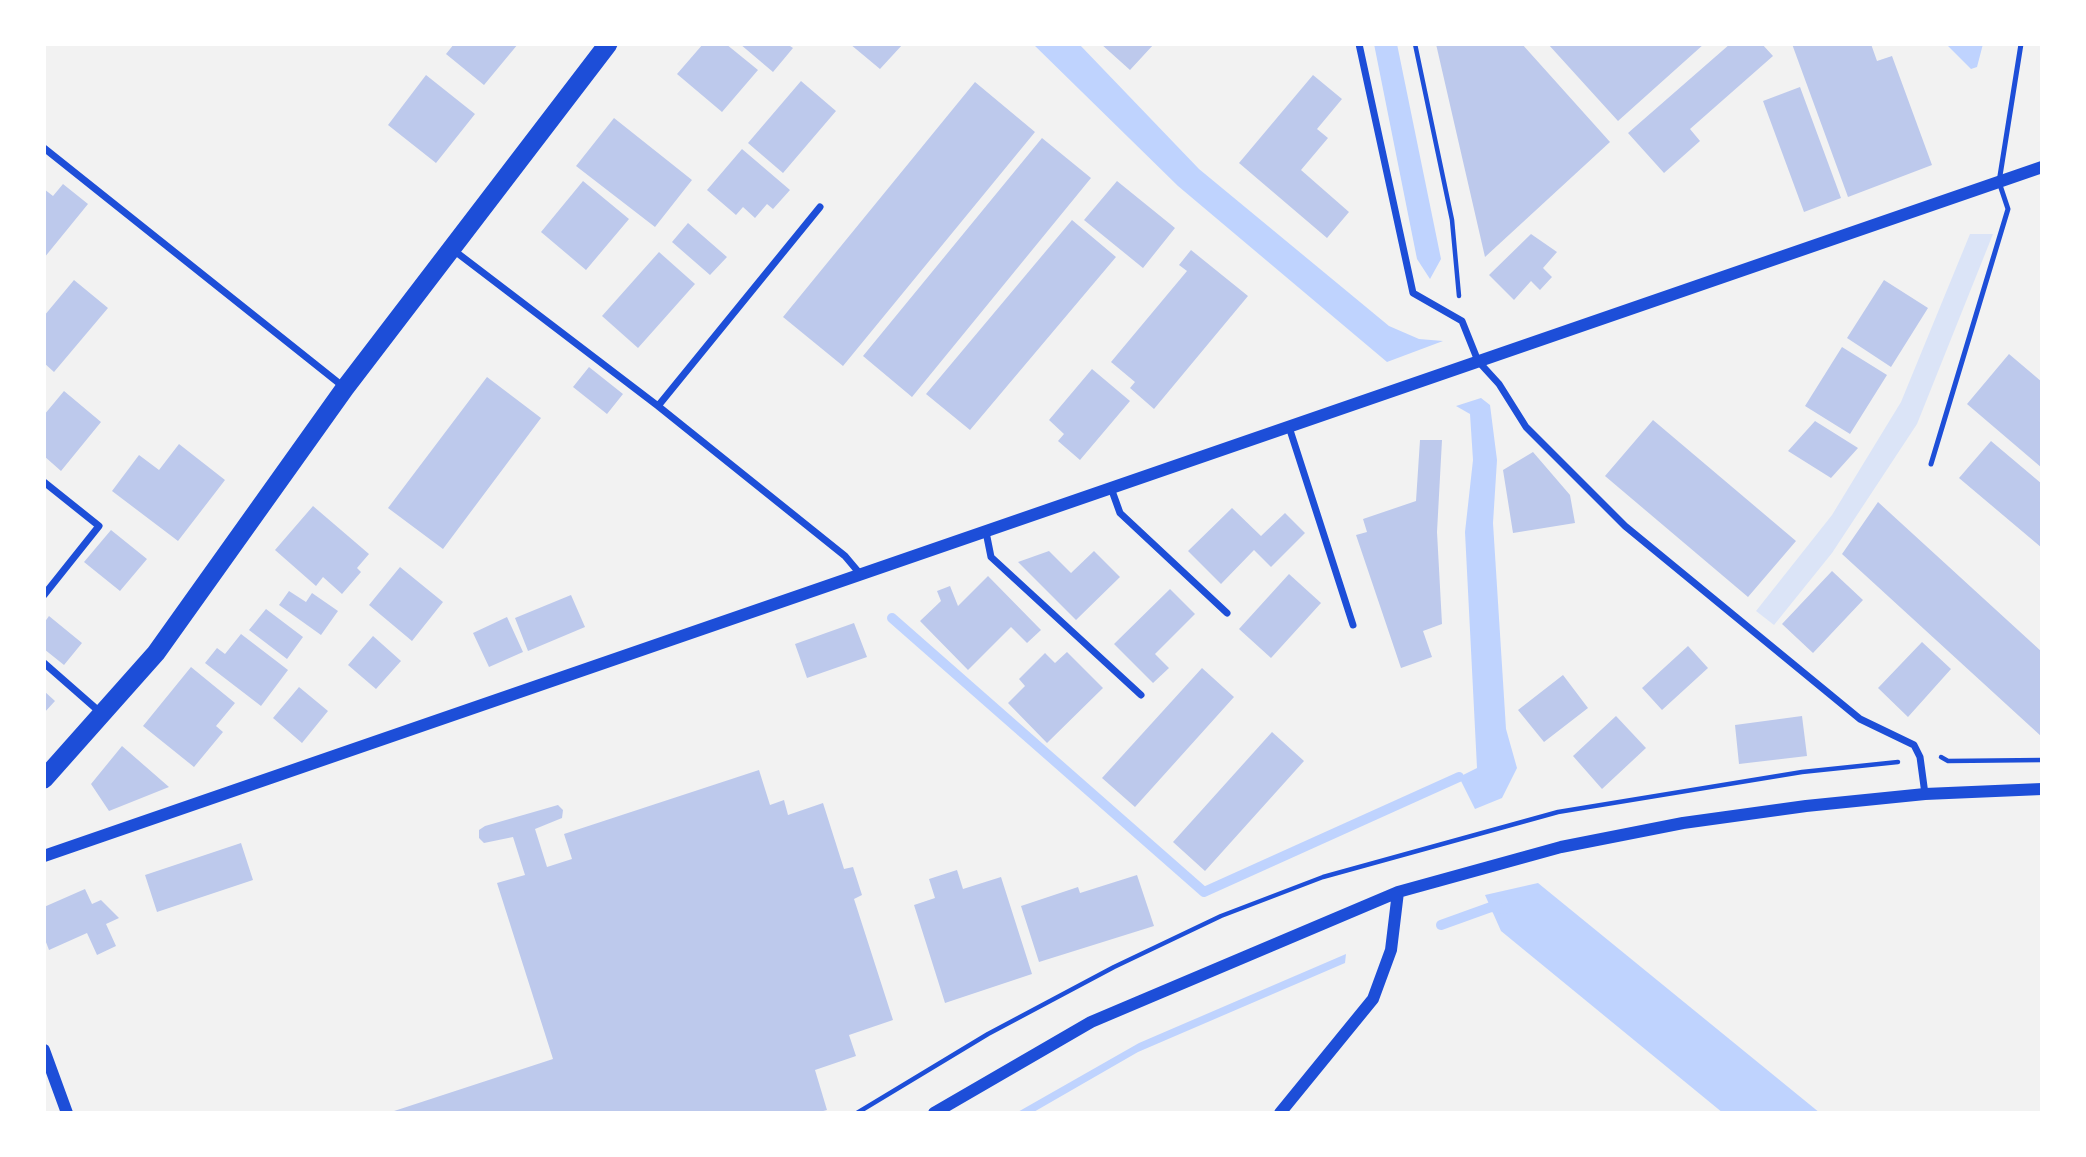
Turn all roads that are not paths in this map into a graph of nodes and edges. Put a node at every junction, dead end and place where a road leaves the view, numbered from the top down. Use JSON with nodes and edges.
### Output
{"nodes":[{"id":1,"x":608,"y":44,"type":"edge"},
{"id":2,"x":1359,"y":44,"type":"edge"},
{"id":3,"x":2021,"y":44,"type":"edge"},
{"id":4,"x":44,"y":148,"type":"edge"},
{"id":5,"x":2042,"y":167,"type":"edge"},
{"id":6,"x":1999,"y":182,"type":"junction"},
{"id":7,"x":820,"y":207,"type":"dead end"},
{"id":8,"x":451,"y":249,"type":"junction"},
{"id":9,"x":1478,"y":361,"type":"junction"},
{"id":10,"x":345,"y":388,"type":"junction"},
{"id":11,"x":658,"y":406,"type":"junction"},
{"id":12,"x":1289,"y":427,"type":"junction"},
{"id":13,"x":1931,"y":464,"type":"dead end"},
{"id":14,"x":44,"y":482,"type":"edge"},
{"id":15,"x":1111,"y":488,"type":"junction"},
{"id":16,"x":986,"y":532,"type":"junction"},
{"id":17,"x":862,"y":575,"type":"junction"},
{"id":18,"x":44,"y":595,"type":"edge"},
{"id":19,"x":1227,"y":613,"type":"dead end"},
{"id":20,"x":1353,"y":625,"type":"dead end"},
{"id":21,"x":44,"y":663,"type":"edge"},
{"id":22,"x":1141,"y":695,"type":"dead end"},
{"id":23,"x":103,"y":715,"type":"junction"},
{"id":24,"x":44,"y":779,"type":"edge"},
{"id":25,"x":2042,"y":789,"type":"edge"},
{"id":26,"x":1925,"y":794,"type":"junction"},
{"id":27,"x":44,"y":856,"type":"edge"},
{"id":28,"x":1398,"y":892,"type":"junction"},
{"id":29,"x":44,"y":1050,"type":"edge"},
{"id":30,"x":67,"y":1113,"type":"edge"},
{"id":31,"x":934,"y":1113,"type":"edge"},
{"id":32,"x":1280,"y":1113,"type":"edge"}],
"edges":[{"from":1,"to":8,"type":"highway"},
{"from":2,"to":9,"type":"street"},
{"from":3,"to":6,"type":"lane"},
{"from":4,"to":10,"type":"street"},
{"from":5,"to":6,"type":"street"},
{"from":6,"to":9,"type":"street"},
{"from":6,"to":13,"type":"lane"},
{"from":7,"to":11,"type":"street"},
{"from":8,"to":10,"type":"highway"},
{"from":8,"to":11,"type":"street"},
{"from":9,"to":12,"type":"street"},
{"from":9,"to":26,"type":"street"},
{"from":10,"to":23,"type":"highway"},
{"from":11,"to":17,"type":"street"},
{"from":12,"to":15,"type":"street"},
{"from":12,"to":20,"type":"street"},
{"from":14,"to":18,"type":"street"},
{"from":15,"to":16,"type":"street"},
{"from":15,"to":19,"type":"street"},
{"from":16,"to":17,"type":"street"},
{"from":16,"to":22,"type":"street"},
{"from":17,"to":27,"type":"street"},
{"from":21,"to":23,"type":"street"},
{"from":23,"to":24,"type":"highway"},
{"from":25,"to":26,"type":"street"},
{"from":26,"to":28,"type":"street"},
{"from":28,"to":31,"type":"street"},
{"from":28,"to":32,"type":"street"},
{"from":29,"to":30,"type":"street"}]}
